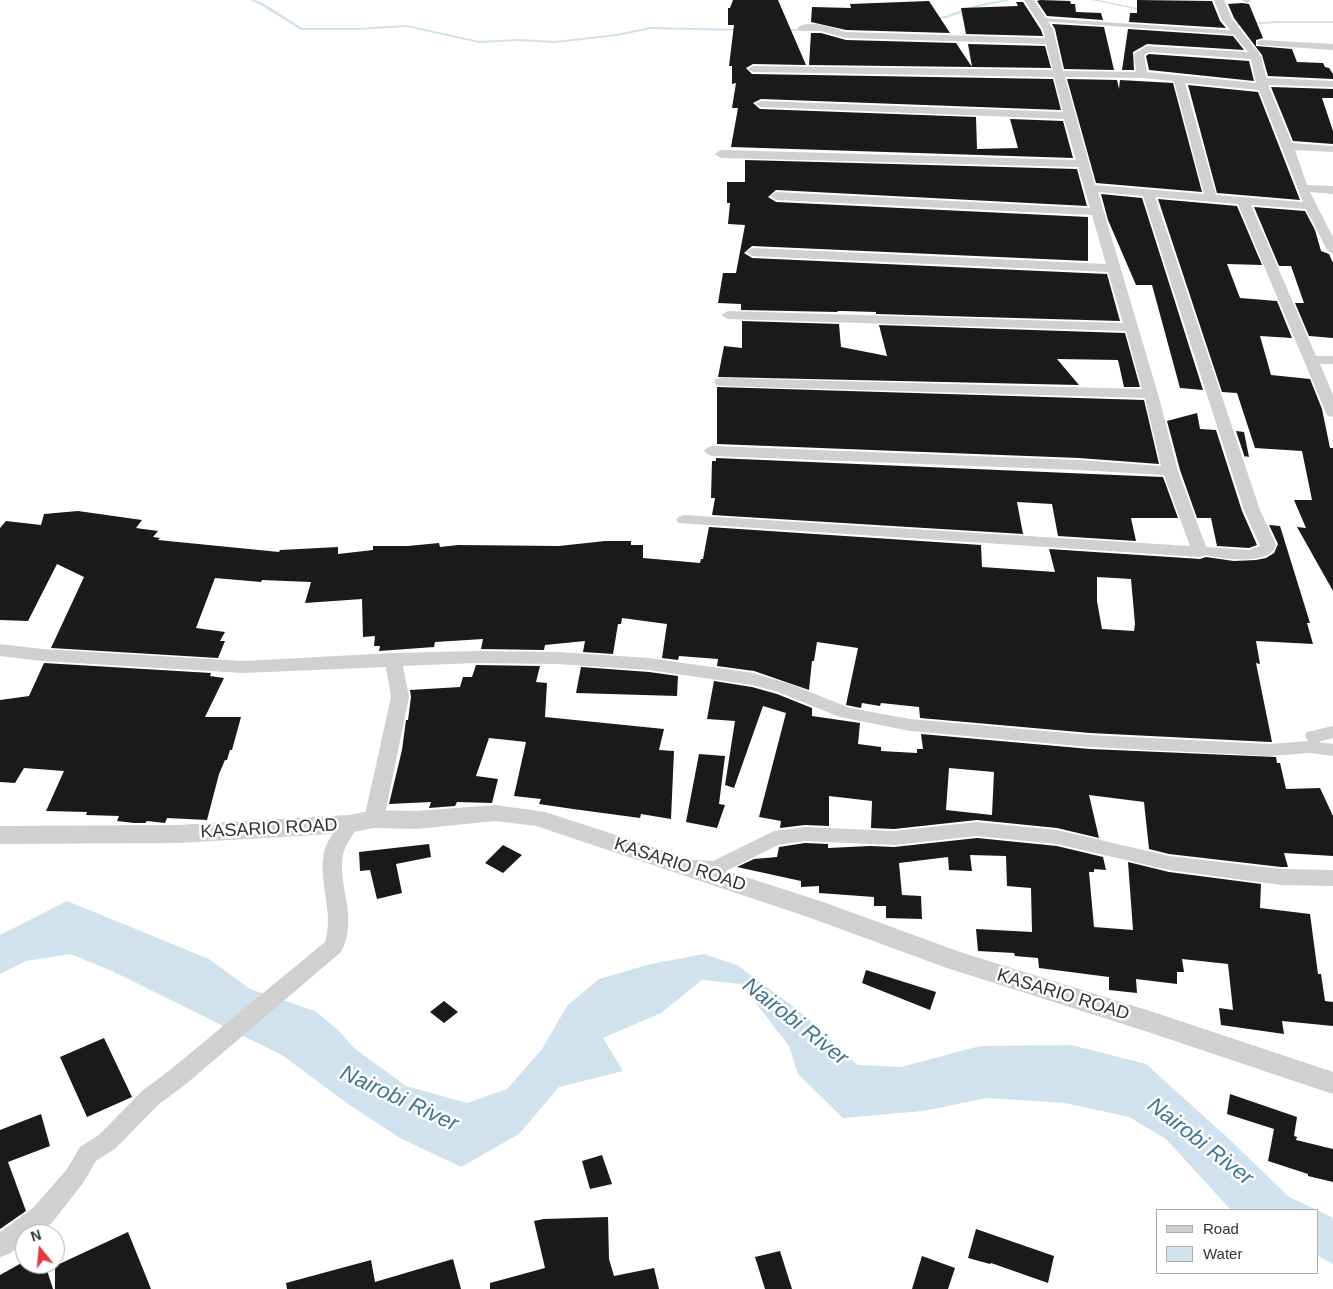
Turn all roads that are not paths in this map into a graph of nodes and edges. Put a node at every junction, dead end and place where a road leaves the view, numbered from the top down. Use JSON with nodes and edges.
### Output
{"nodes":[{"id":1,"x":1029,"y":0,"type":"edge"},
{"id":2,"x":1219,"y":0,"type":"edge"},
{"id":3,"x":1042,"y":20,"type":"junction"},
{"id":4,"x":802,"y":28,"type":"dead end"},
{"id":5,"x":1237,"y":31,"type":"junction"},
{"id":6,"x":1050,"y":41,"type":"junction"},
{"id":7,"x":1262,"y":43,"type":"dead end"},
{"id":8,"x":1333,"y":47,"type":"edge"},
{"id":9,"x":1256,"y":56,"type":"junction"},
{"id":10,"x":753,"y":69,"type":"dead end"},
{"id":11,"x":1059,"y":73,"type":"junction"},
{"id":12,"x":1142,"y":74,"type":"junction"},
{"id":13,"x":1179,"y":79,"type":"junction"},
{"id":14,"x":1262,"y":84,"type":"junction"},
{"id":15,"x":1333,"y":84,"type":"edge"},
{"id":16,"x":760,"y":104,"type":"dead end"},
{"id":17,"x":1069,"y":116,"type":"junction"},
{"id":18,"x":1288,"y":146,"type":"junction"},
{"id":19,"x":1333,"y":149,"type":"edge"},
{"id":20,"x":721,"y":154,"type":"dead end"},
{"id":21,"x":1084,"y":164,"type":"junction"},
{"id":22,"x":1090,"y":188,"type":"junction"},
{"id":23,"x":1302,"y":188,"type":"junction"},
{"id":24,"x":1333,"y":190,"type":"edge"},
{"id":25,"x":1148,"y":193,"type":"junction"},
{"id":26,"x":776,"y":196,"type":"dead end"},
{"id":27,"x":1211,"y":197,"type":"junction"},
{"id":28,"x":1243,"y":200,"type":"junction"},
{"id":29,"x":1312,"y":206,"type":"junction"},
{"id":30,"x":1097,"y":212,"type":"junction"},
{"id":31,"x":1329,"y":234,"type":"edge"},
{"id":32,"x":1333,"y":250,"type":"edge"},
{"id":33,"x":752,"y":252,"type":"dead end"},
{"id":34,"x":1113,"y":268,"type":"junction"},
{"id":35,"x":728,"y":315,"type":"dead end"},
{"id":36,"x":1131,"y":327,"type":"junction"},
{"id":37,"x":1311,"y":360,"type":"junction"},
{"id":38,"x":1333,"y":360,"type":"edge"},
{"id":39,"x":721,"y":382,"type":"dead end"},
{"id":40,"x":1151,"y":394,"type":"junction"},
{"id":41,"x":1333,"y":413,"type":"edge"},
{"id":42,"x":712,"y":451,"type":"dead end"},
{"id":43,"x":1170,"y":471,"type":"junction"},
{"id":44,"x":684,"y":520,"type":"dead end"},
{"id":45,"x":1209,"y":551,"type":"dead end"},
{"id":46,"x":0,"y":650,"type":"edge"},
{"id":47,"x":393,"y":659,"type":"junction"},
{"id":48,"x":1333,"y":732,"type":"edge"},
{"id":49,"x":1314,"y":736,"type":"dead end"},
{"id":50,"x":1333,"y":750,"type":"edge"},
{"id":51,"x":374,"y":819,"type":"junction"},
{"id":52,"x":349,"y":824,"type":"junction"},
{"id":53,"x":0,"y":835,"type":"edge"},
{"id":54,"x":676,"y":864,"type":"junction"},
{"id":55,"x":1333,"y":878,"type":"edge"},
{"id":56,"x":1333,"y":1083,"type":"edge"},
{"id":57,"x":0,"y":1246,"type":"edge"}],
"edges":[{"from":1,"to":3,"type":"street"},
{"from":2,"to":5,"type":"street"},
{"from":3,"to":5,"type":"lane"},
{"from":3,"to":6,"type":"street"},
{"from":4,"to":6,"type":"street"},
{"from":5,"to":9,"type":"street"},
{"from":6,"to":11,"type":"street"},
{"from":7,"to":8,"type":"street"},
{"from":9,"to":12,"type":"street"},
{"from":9,"to":14,"type":"street"},
{"from":10,"to":11,"type":"street"},
{"from":11,"to":12,"type":"street"},
{"from":11,"to":17,"type":"street"},
{"from":12,"to":13,"type":"street"},
{"from":13,"to":14,"type":"street"},
{"from":13,"to":27,"type":"street"},
{"from":14,"to":15,"type":"street"},
{"from":14,"to":18,"type":"street"},
{"from":16,"to":17,"type":"street"},
{"from":17,"to":21,"type":"street"},
{"from":18,"to":19,"type":"street"},
{"from":18,"to":23,"type":"street"},
{"from":20,"to":21,"type":"street"},
{"from":21,"to":22,"type":"street"},
{"from":22,"to":25,"type":"street"},
{"from":22,"to":30,"type":"street"},
{"from":23,"to":24,"type":"street"},
{"from":23,"to":29,"type":"street"},
{"from":25,"to":27,"type":"street"},
{"from":25,"to":45,"type":"street"},
{"from":26,"to":30,"type":"street"},
{"from":27,"to":28,"type":"street"},
{"from":28,"to":29,"type":"street"},
{"from":28,"to":37,"type":"street"},
{"from":29,"to":31,"type":"street"},
{"from":30,"to":34,"type":"street"},
{"from":31,"to":32,"type":"street"},
{"from":33,"to":34,"type":"street"},
{"from":34,"to":36,"type":"street"},
{"from":35,"to":36,"type":"street"},
{"from":36,"to":40,"type":"street"},
{"from":37,"to":38,"type":"street"},
{"from":37,"to":41,"type":"street"},
{"from":39,"to":40,"type":"street"},
{"from":40,"to":43,"type":"street"},
{"from":42,"to":43,"type":"street"},
{"from":43,"to":44,"type":"street"},
{"from":46,"to":47,"type":"street"},
{"from":47,"to":50,"type":"street"},
{"from":47,"to":51,"type":"street"},
{"from":48,"to":49,"type":"street"},
{"from":51,"to":52,"type":"street","name":"KASARIO ROAD"},
{"from":51,"to":54,"type":"street","name":"KASARIO ROAD"},
{"from":52,"to":53,"type":"street","name":"KASARIO ROAD"},
{"from":52,"to":57,"type":"street"},
{"from":54,"to":55,"type":"street"},
{"from":54,"to":56,"type":"street","name":"KASARIO ROAD"}]}
